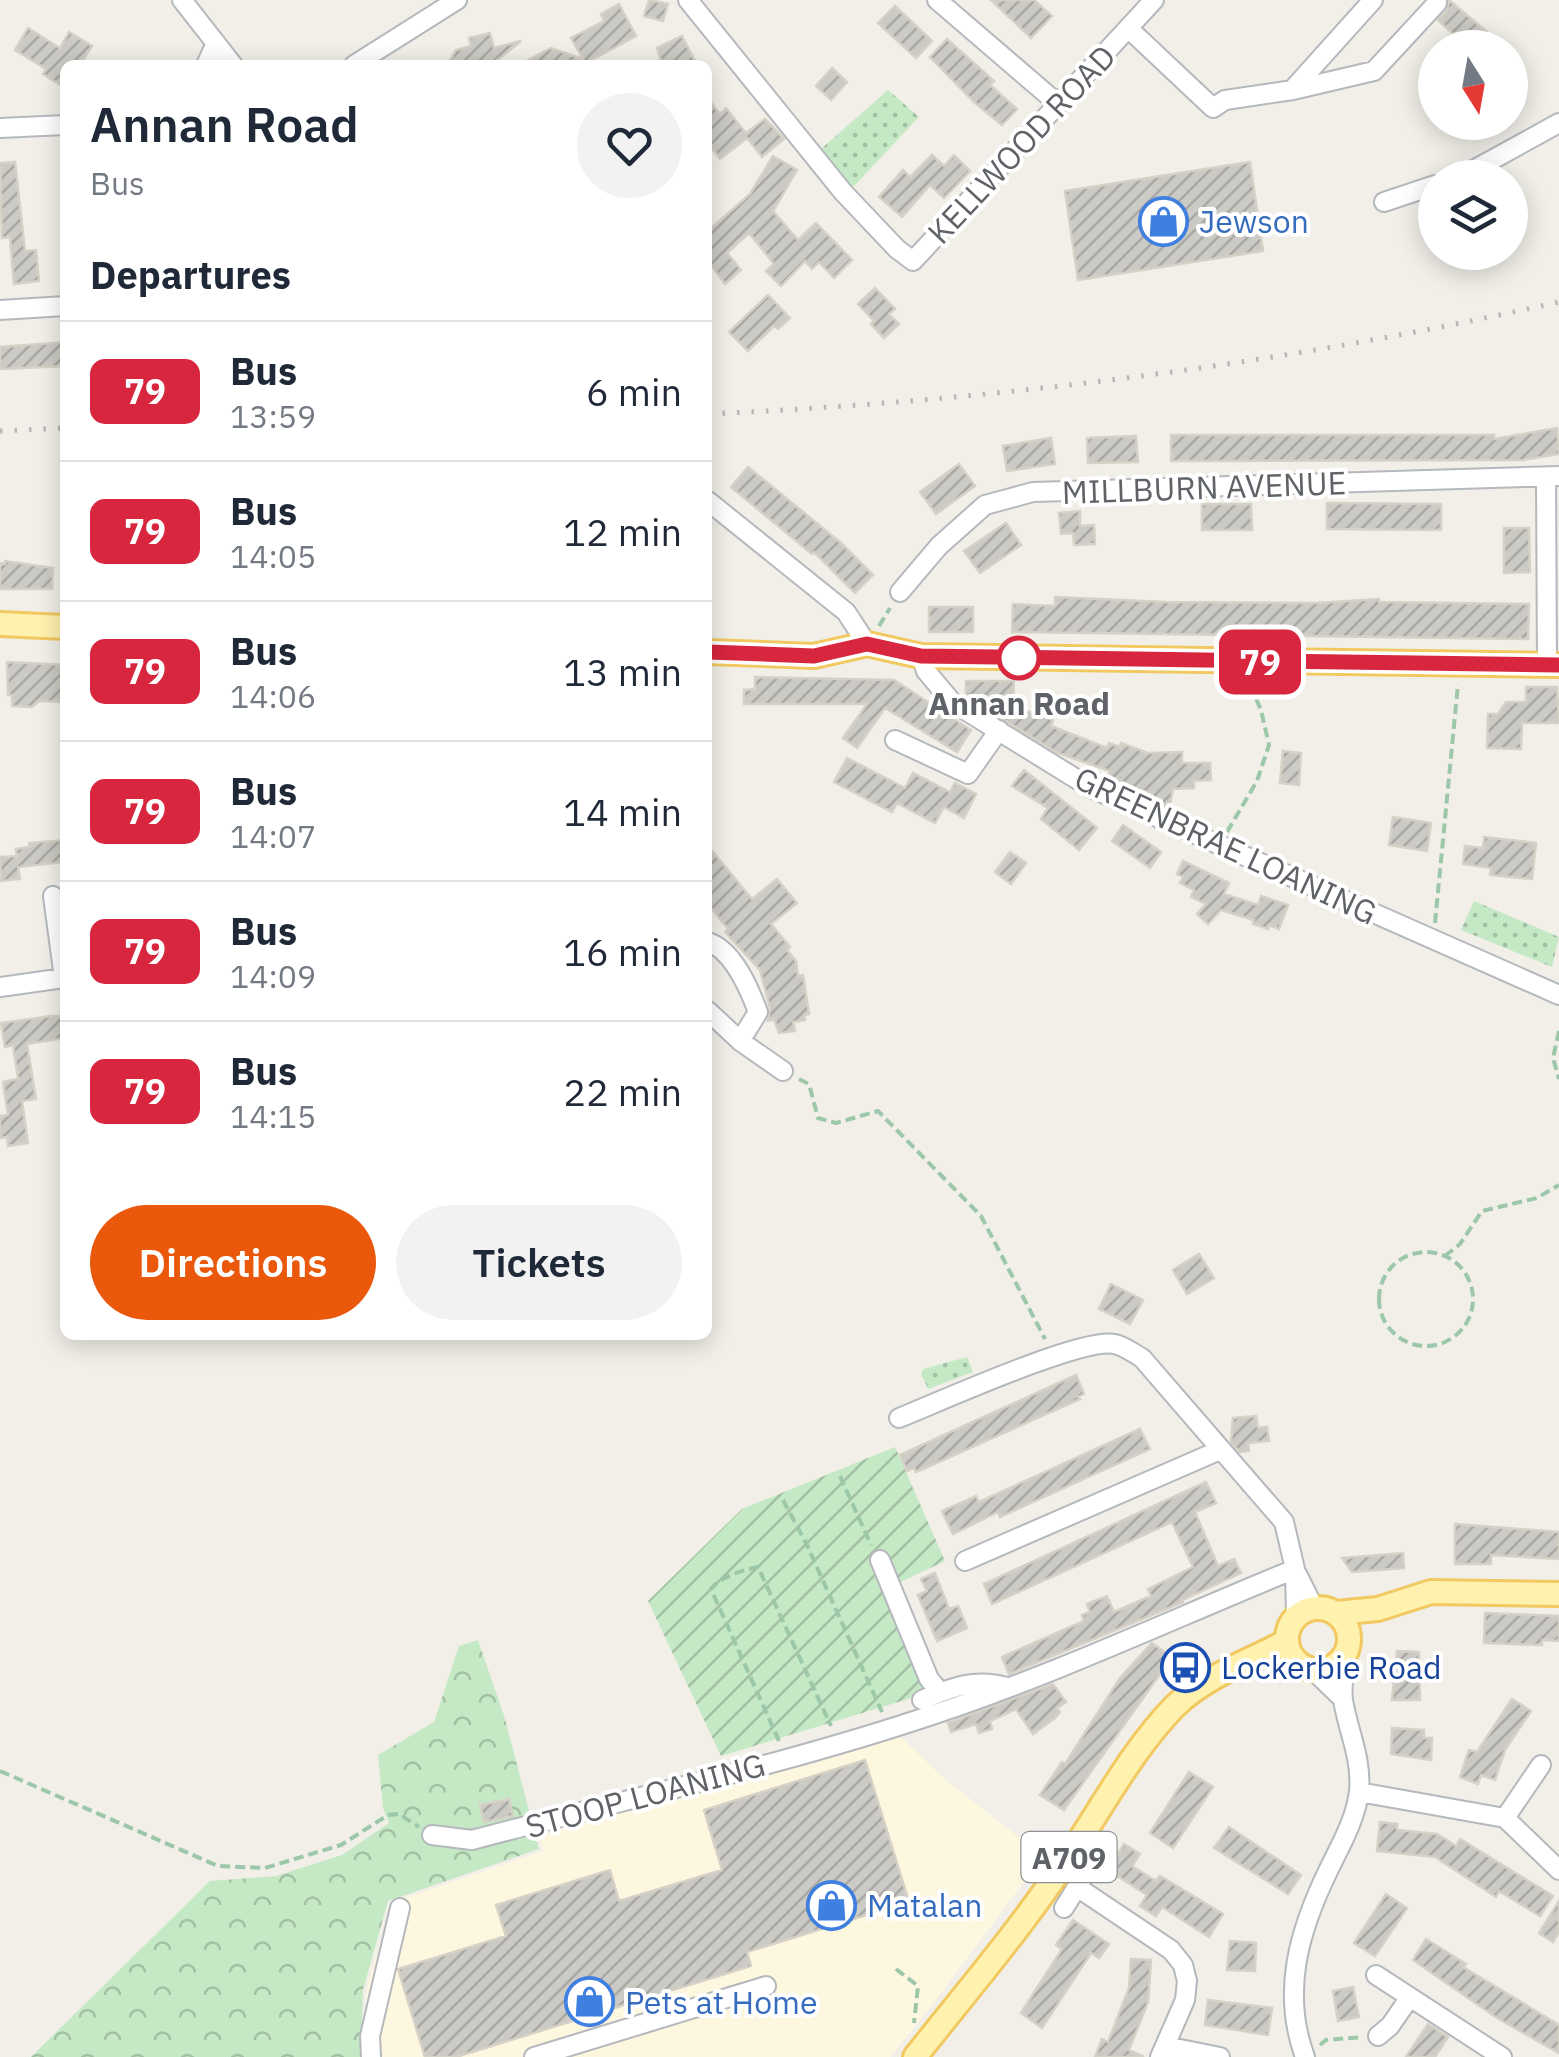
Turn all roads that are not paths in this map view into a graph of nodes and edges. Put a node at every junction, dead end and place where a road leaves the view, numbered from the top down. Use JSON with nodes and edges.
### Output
{"nodes":[{"id":1,"x":182,"y":0,"type":"edge"},
{"id":2,"x":457,"y":0,"type":"edge"},
{"id":3,"x":688,"y":0,"type":"edge"},
{"id":4,"x":937,"y":0,"type":"edge"},
{"id":5,"x":1154,"y":0,"type":"edge"},
{"id":6,"x":1373,"y":0,"type":"edge"},
{"id":7,"x":1437,"y":3,"type":"dead end"},
{"id":8,"x":1128,"y":28,"type":"junction"},
{"id":9,"x":216,"y":42,"type":"junction"},
{"id":10,"x":208,"y":60,"type":"edge"},
{"id":11,"x":230,"y":60,"type":"edge"},
{"id":12,"x":362,"y":60,"type":"edge"},
{"id":13,"x":1292,"y":90,"type":"junction"},
{"id":14,"x":1057,"y":103,"type":"junction"},
{"id":15,"x":1559,"y":123,"type":"edge"},
{"id":16,"x":60,"y":125,"type":"edge"},
{"id":17,"x":0,"y":128,"type":"edge"},
{"id":18,"x":1492,"y":160,"type":"edge"},
{"id":19,"x":1418,"y":191,"type":"edge"},
{"id":20,"x":1384,"y":202,"type":"dead end"},
{"id":21,"x":60,"y":306,"type":"edge"},
{"id":22,"x":0,"y":310,"type":"edge"},
{"id":23,"x":1553,"y":477,"type":"edge"},
{"id":24,"x":712,"y":503,"type":"edge"},
{"id":25,"x":900,"y":592,"type":"road end"},
{"id":26,"x":0,"y":624,"type":"edge"},
{"id":27,"x":60,"y":627,"type":"edge"},
{"id":28,"x":867,"y":644,"type":"junction"},
{"id":29,"x":712,"y":652,"type":"edge"},
{"id":30,"x":921,"y":656,"type":"junction"},
{"id":31,"x":1553,"y":665,"type":"edge"},
{"id":32,"x":999,"y":730,"type":"junction"},
{"id":33,"x":896,"y":740,"type":"dead end"},
{"id":34,"x":53,"y":896,"type":"dead end"},
{"id":35,"x":712,"y":943,"type":"edge"},
{"id":36,"x":60,"y":949,"type":"edge"},
{"id":37,"x":60,"y":980,"type":"edge"},
{"id":38,"x":0,"y":987,"type":"edge"},
{"id":39,"x":1559,"y":996,"type":"edge"},
{"id":40,"x":712,"y":1015,"type":"edge"},
{"id":41,"x":740,"y":1040,"type":"junction"},
{"id":42,"x":784,"y":1071,"type":"road end"},
{"id":43,"x":899,"y":1418,"type":"dead end"},
{"id":44,"x":1220,"y":1450,"type":"junction"},
{"id":45,"x":880,"y":1560,"type":"road end"},
{"id":46,"x":966,"y":1561,"type":"dead end"},
{"id":47,"x":1295,"y":1569,"type":"junction"},
{"id":48,"x":1559,"y":1594,"type":"edge"},
{"id":49,"x":1378,"y":1610,"type":"junction"},
{"id":50,"x":1315,"y":1613,"type":"junction"},
{"id":51,"x":1347,"y":1648,"type":"junction"},
{"id":52,"x":1297,"y":1656,"type":"junction"},
{"id":53,"x":1009,"y":1688,"type":"junction"},
{"id":54,"x":1342,"y":1698,"type":"junction"},
{"id":55,"x":1542,"y":1765,"type":"dead end"},
{"id":56,"x":1359,"y":1792,"type":"junction"},
{"id":57,"x":1505,"y":1818,"type":"junction"},
{"id":58,"x":432,"y":1836,"type":"road end"},
{"id":59,"x":1090,"y":1866,"type":"dead end"},
{"id":60,"x":1559,"y":1870,"type":"edge"},
{"id":61,"x":1077,"y":1888,"type":"junction"},
{"id":62,"x":400,"y":1908,"type":"dead end"},
{"id":63,"x":1064,"y":1908,"type":"dead end"},
{"id":64,"x":1376,"y":1975,"type":"dead end"},
{"id":65,"x":766,"y":1986,"type":"dead end"},
{"id":66,"x":1410,"y":1997,"type":"junction"},
{"id":67,"x":1378,"y":2036,"type":"road end"},
{"id":68,"x":914,"y":2046,"type":"edge"},
{"id":69,"x":1163,"y":2052,"type":"edge"},
{"id":70,"x":1302,"y":2056,"type":"edge"},
{"id":71,"x":371,"y":2057,"type":"edge"},
{"id":72,"x":534,"y":2057,"type":"edge"},
{"id":73,"x":1220,"y":2057,"type":"edge"},
{"id":74,"x":1502,"y":2057,"type":"edge"}],
"edges":[{"from":1,"to":9,"type":"street"},
{"from":2,"to":12,"type":"street"},
{"from":3,"to":14,"type":"street","name":"KELLWOOD ROAD"},
{"from":4,"to":14,"type":"street"},
{"from":5,"to":8,"type":"street","name":"KELLWOOD ROAD"},
{"from":6,"to":13,"type":"street"},
{"from":7,"to":13,"type":"street"},
{"from":8,"to":13,"type":"street","name":"KELLWOOD ROAD"},
{"from":8,"to":14,"type":"street","name":"KELLWOOD ROAD"},
{"from":9,"to":10,"type":"street"},
{"from":9,"to":11,"type":"street"},
{"from":15,"to":18,"type":"street"},
{"from":16,"to":17,"type":"street"},
{"from":19,"to":20,"type":"street"},
{"from":21,"to":22,"type":"street"},
{"from":23,"to":25,"type":"street","name":"MILLBURN AVENUE"},
{"from":23,"to":31,"type":"street","name":"MILLBURN AVENUE"},
{"from":24,"to":28,"type":"street"},
{"from":26,"to":27,"type":"main road"},
{"from":28,"to":29,"type":"main road"},
{"from":28,"to":30,"type":"main road"},
{"from":30,"to":31,"type":"main road"},
{"from":30,"to":32,"type":"street","name":"GREENBRAE LOANING"},
{"from":32,"to":33,"type":"street"},
{"from":32,"to":39,"type":"street","name":"GREENBRAE LOANING"},
{"from":34,"to":36,"type":"street"},
{"from":35,"to":41,"type":"street"},
{"from":37,"to":38,"type":"street"},
{"from":40,"to":41,"type":"street"},
{"from":41,"to":42,"type":"street"},
{"from":43,"to":44,"type":"street"},
{"from":44,"to":46,"type":"street"},
{"from":44,"to":47,"type":"street"},
{"from":45,"to":53,"type":"street"},
{"from":47,"to":50,"type":"street"},
{"from":47,"to":53,"type":"street","name":"STOOP LOANING"},
{"from":48,"to":49,"type":"main road","number":"A709"},
{"from":49,"to":50,"type":"main road","number":"A709"},
{"from":49,"to":51,"type":"main road","number":"A709"},
{"from":50,"to":51,"type":"main road"},
{"from":50,"to":52,"type":"main road"},
{"from":51,"to":52,"type":"main road","number":"A709"},
{"from":51,"to":54,"type":"street"},
{"from":52,"to":54,"type":"street"},
{"from":52,"to":68,"type":"main road","number":"A709"},
{"from":53,"to":58,"type":"street","name":"STOOP LOANING"},
{"from":54,"to":56,"type":"street"},
{"from":55,"to":57,"type":"street"},
{"from":56,"to":57,"type":"street"},
{"from":56,"to":70,"type":"street"},
{"from":57,"to":60,"type":"street"},
{"from":59,"to":61,"type":"street"},
{"from":61,"to":63,"type":"street"},
{"from":61,"to":69,"type":"street"},
{"from":62,"to":71,"type":"street"},
{"from":64,"to":66,"type":"street"},
{"from":65,"to":72,"type":"street"},
{"from":66,"to":67,"type":"street"},
{"from":66,"to":74,"type":"street"},
{"from":69,"to":73,"type":"street"}]}
